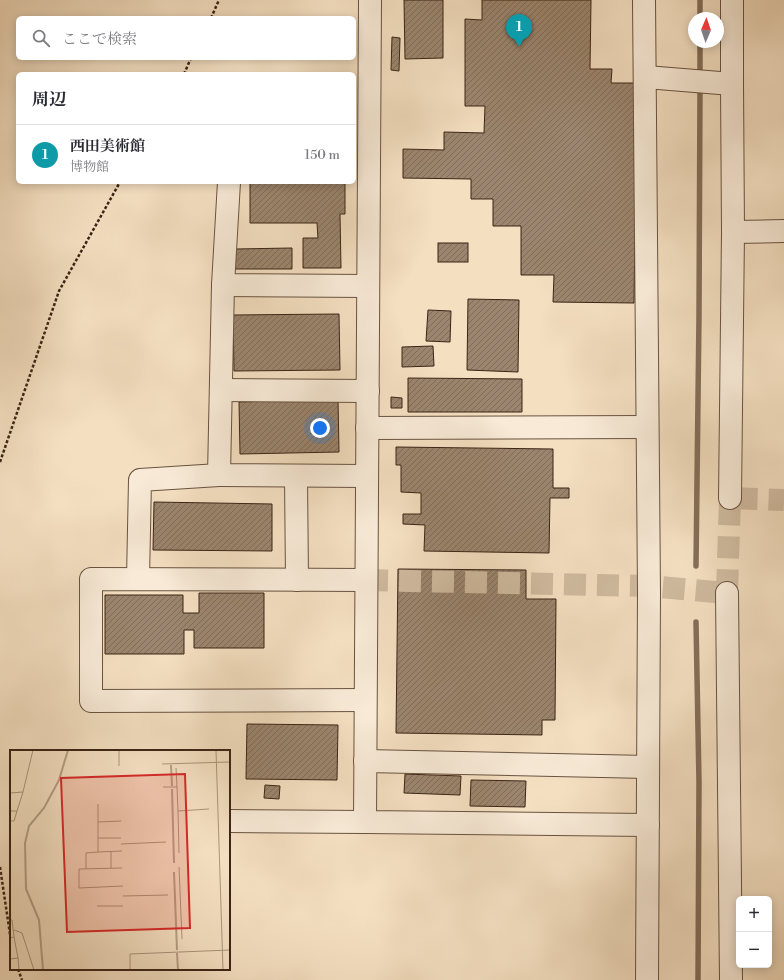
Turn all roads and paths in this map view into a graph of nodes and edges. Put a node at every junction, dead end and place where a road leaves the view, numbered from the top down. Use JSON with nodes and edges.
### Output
{"nodes":[{"id":1,"x":220,"y":0,"type":"edge"},
{"id":2,"x":370,"y":0,"type":"edge"},
{"id":3,"x":644,"y":0,"type":"edge"},
{"id":4,"x":732,"y":0,"type":"edge"},
{"id":5,"x":212,"y":16,"type":"edge"},
{"id":6,"x":190,"y":60,"type":"edge"},
{"id":7,"x":185,"y":72,"type":"edge"},
{"id":8,"x":646,"y":76,"type":"junction"},
{"id":9,"x":732,"y":84,"type":"junction"},
{"id":10,"x":119,"y":184,"type":"edge"},
{"id":11,"x":229,"y":184,"type":"edge"},
{"id":12,"x":784,"y":231,"type":"edge"},
{"id":13,"x":733,"y":232,"type":"junction"},
{"id":14,"x":223,"y":285,"type":"junction"},
{"id":15,"x":368,"y":286,"type":"junction"},
{"id":16,"x":221,"y":390,"type":"junction"},
{"id":17,"x":368,"y":391,"type":"junction"},
{"id":18,"x":647,"y":427,"type":"junction"},
{"id":19,"x":367,"y":428,"type":"junction"},
{"id":20,"x":0,"y":462,"type":"edge"},
{"id":21,"x":219,"y":475,"type":"junction"},
{"id":22,"x":296,"y":476,"type":"junction"},
{"id":23,"x":367,"y":476,"type":"junction"},
{"id":24,"x":730,"y":498,"type":"dead end"},
{"id":25,"x":138,"y":579,"type":"junction"},
{"id":26,"x":298,"y":580,"type":"junction"},
{"id":27,"x":366,"y":580,"type":"junction"},
{"id":28,"x":727,"y":593,"type":"dead end"},
{"id":29,"x":365,"y":700,"type":"junction"},
{"id":30,"x":365,"y":761,"type":"junction"},
{"id":31,"x":648,"y":767,"type":"junction"},
{"id":32,"x":230,"y":821,"type":"edge"},
{"id":33,"x":365,"y":822,"type":"junction"},
{"id":34,"x":648,"y":825,"type":"junction"},
{"id":35,"x":0,"y":867,"type":"edge"},
{"id":36,"x":10,"y":934,"type":"edge"},
{"id":37,"x":18,"y":970,"type":"edge"},
{"id":38,"x":22,"y":980,"type":"edge"},
{"id":39,"x":647,"y":980,"type":"edge"},
{"id":40,"x":731,"y":980,"type":"edge"}],
"edges":[{"from":1,"to":5,"type":"path"},
{"from":2,"to":15,"type":"street"},
{"from":3,"to":8,"type":"street"},
{"from":4,"to":9,"type":"street"},
{"from":6,"to":7,"type":"path"},
{"from":8,"to":9,"type":"street"},
{"from":8,"to":18,"type":"street"},
{"from":9,"to":13,"type":"street"},
{"from":10,"to":20,"type":"path"},
{"from":11,"to":14,"type":"street"},
{"from":12,"to":13,"type":"street"},
{"from":13,"to":24,"type":"street"},
{"from":14,"to":15,"type":"street"},
{"from":14,"to":16,"type":"street"},
{"from":15,"to":17,"type":"street"},
{"from":16,"to":17,"type":"street"},
{"from":16,"to":21,"type":"street"},
{"from":17,"to":19,"type":"street"},
{"from":18,"to":19,"type":"street"},
{"from":18,"to":31,"type":"street"},
{"from":19,"to":23,"type":"street"},
{"from":21,"to":22,"type":"street"},
{"from":21,"to":25,"type":"street"},
{"from":22,"to":23,"type":"street"},
{"from":22,"to":26,"type":"street"},
{"from":23,"to":27,"type":"street"},
{"from":25,"to":26,"type":"street"},
{"from":25,"to":29,"type":"street"},
{"from":26,"to":27,"type":"street"},
{"from":27,"to":29,"type":"street"},
{"from":28,"to":40,"type":"street"},
{"from":29,"to":30,"type":"street"},
{"from":30,"to":31,"type":"street"},
{"from":30,"to":33,"type":"street"},
{"from":31,"to":34,"type":"street"},
{"from":32,"to":33,"type":"street"},
{"from":33,"to":34,"type":"street"},
{"from":34,"to":39,"type":"street"},
{"from":35,"to":36,"type":"path"},
{"from":37,"to":38,"type":"path"}]}
